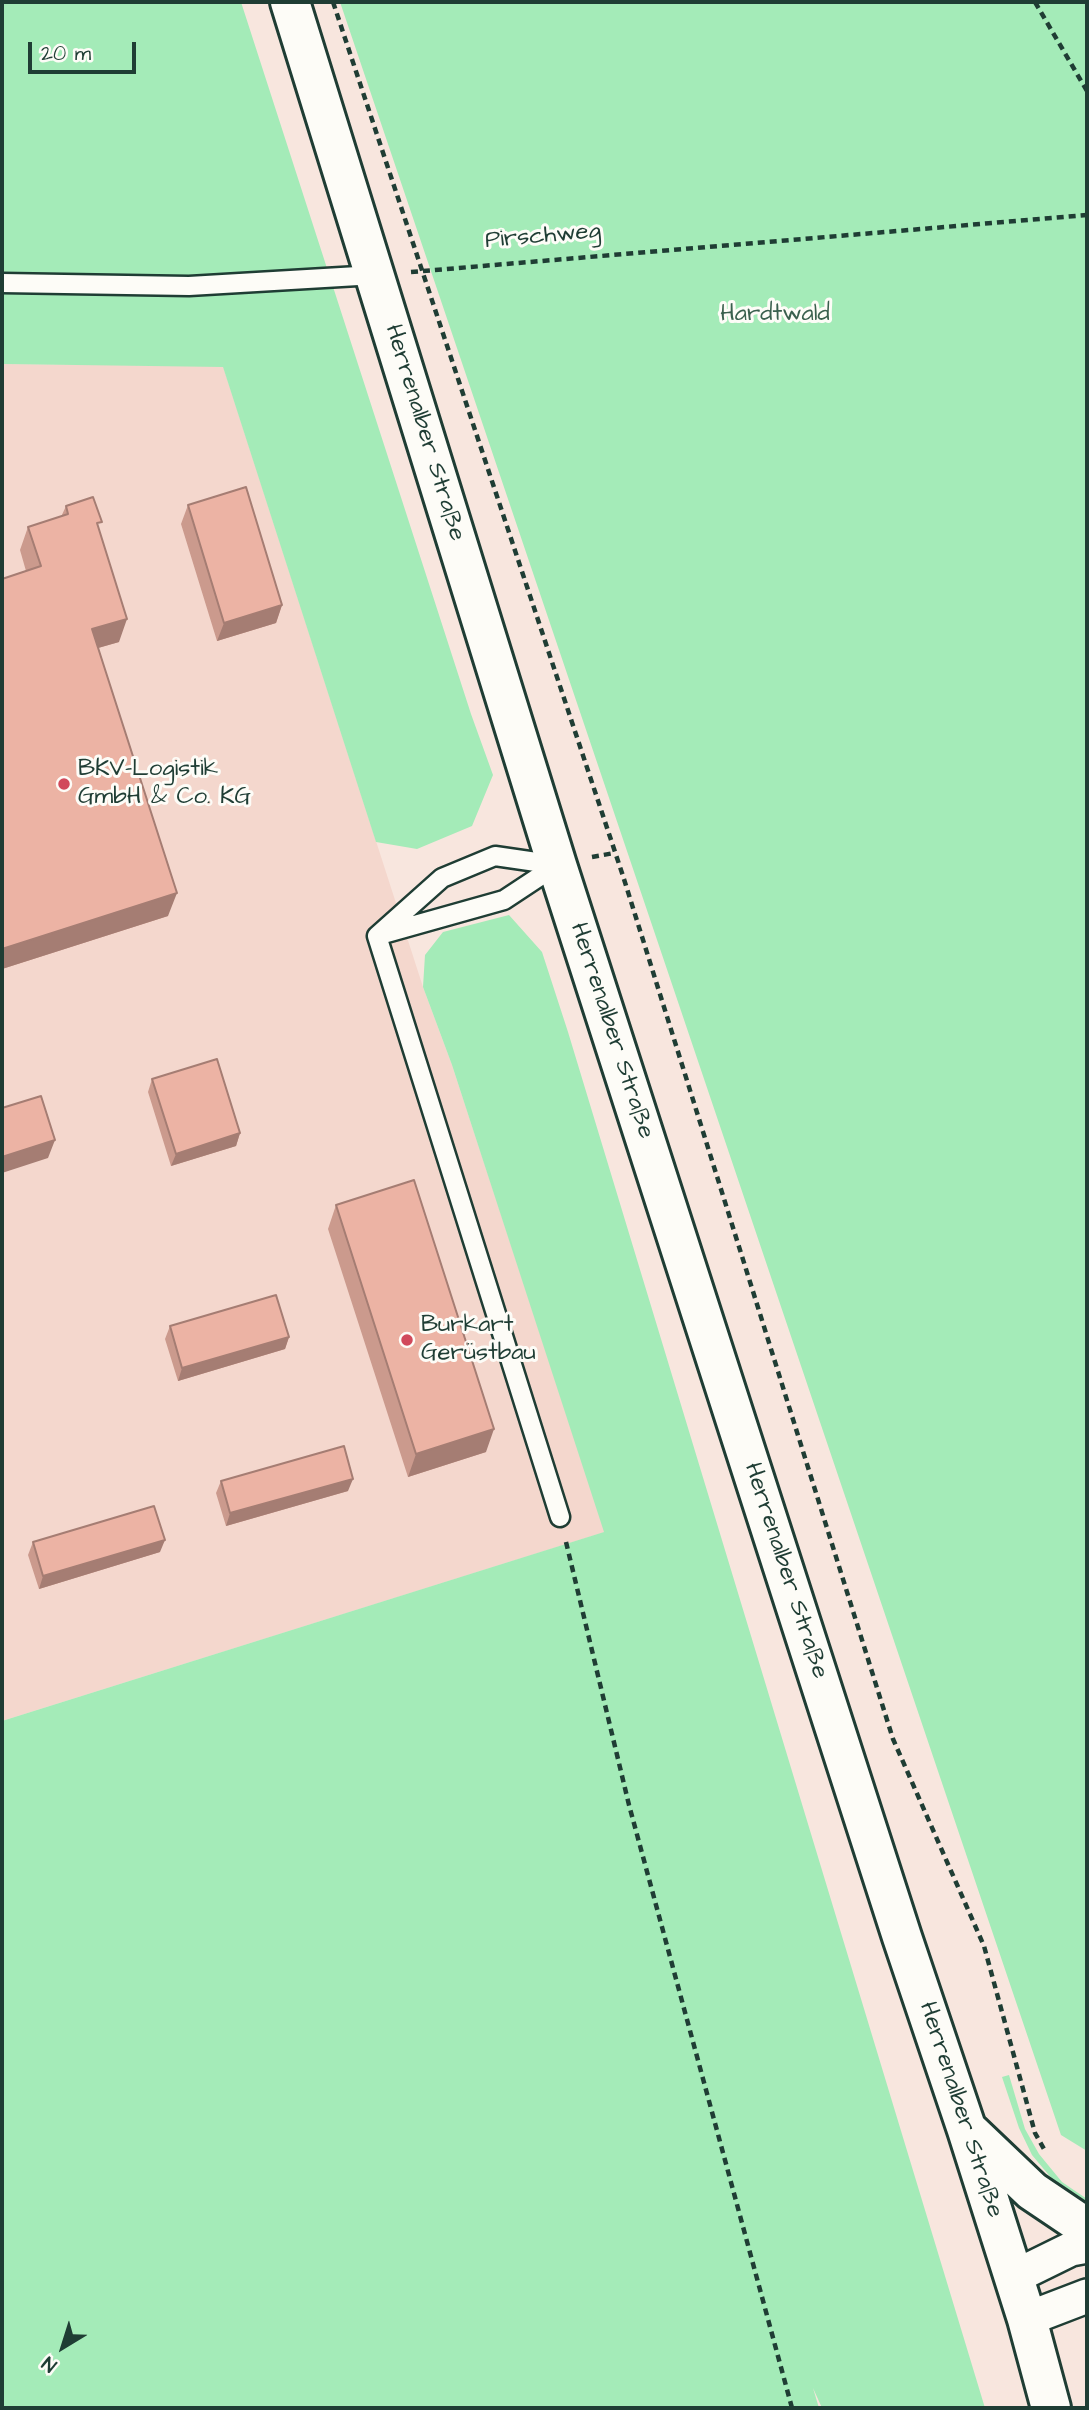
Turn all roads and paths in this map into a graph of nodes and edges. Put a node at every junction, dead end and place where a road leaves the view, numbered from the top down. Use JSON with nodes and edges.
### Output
{"nodes":[{"id":1,"x":290,"y":2,"type":"edge"},
{"id":2,"x":333,"y":2,"type":"edge"},
{"id":3,"x":1035,"y":2,"type":"edge"},
{"id":4,"x":1087,"y":91,"type":"edge"},
{"id":5,"x":1087,"y":215,"type":"edge"},
{"id":6,"x":422,"y":271,"type":"junction"},
{"id":7,"x":375,"y":275,"type":"junction"},
{"id":8,"x":2,"y":283,"type":"edge"},
{"id":9,"x":557,"y":864,"type":"junction"},
{"id":10,"x":377,"y":936,"type":"junction"},
{"id":11,"x":560,"y":1517,"type":"joint"},
{"id":12,"x":967,"y":2130,"type":"junction"},
{"id":13,"x":1046,"y":2152,"type":"dead end"},
{"id":14,"x":1087,"y":2228,"type":"edge"},
{"id":15,"x":1087,"y":2246,"type":"edge"},
{"id":16,"x":1014,"y":2277,"type":"junction"},
{"id":17,"x":1087,"y":2296,"type":"edge"},
{"id":18,"x":1027,"y":2319,"type":"junction"},
{"id":19,"x":792,"y":2408,"type":"edge"},
{"id":20,"x":1052,"y":2408,"type":"edge"}],
"edges":[{"from":1,"to":7,"type":"main road","name":"Herrenalber Straße"},
{"from":2,"to":6,"type":"path"},
{"from":3,"to":4,"type":"path"},
{"from":5,"to":6,"type":"path","name":"Pirschweg"},
{"from":6,"to":7,"type":"path","name":"Pirschweg"},
{"from":6,"to":13,"type":"path"},
{"from":7,"to":8,"type":"lane"},
{"from":7,"to":9,"type":"main road","name":"Herrenalber Straße"},
{"from":9,"to":10,"type":"lane"},
{"from":9,"to":10,"type":"lane"},
{"from":9,"to":12,"type":"main road","name":"Herrenalber Straße"},
{"from":10,"to":11,"type":"lane"},
{"from":11,"to":19,"type":"path"},
{"from":12,"to":14,"type":"main road"},
{"from":12,"to":16,"type":"main road","name":"Herrenalber Straße"},
{"from":15,"to":16,"type":"street"},
{"from":16,"to":18,"type":"main road","name":"Herrenalber Straße"},
{"from":17,"to":18,"type":"street"},
{"from":18,"to":20,"type":"main road","name":"Herrenalber Straße"}]}
